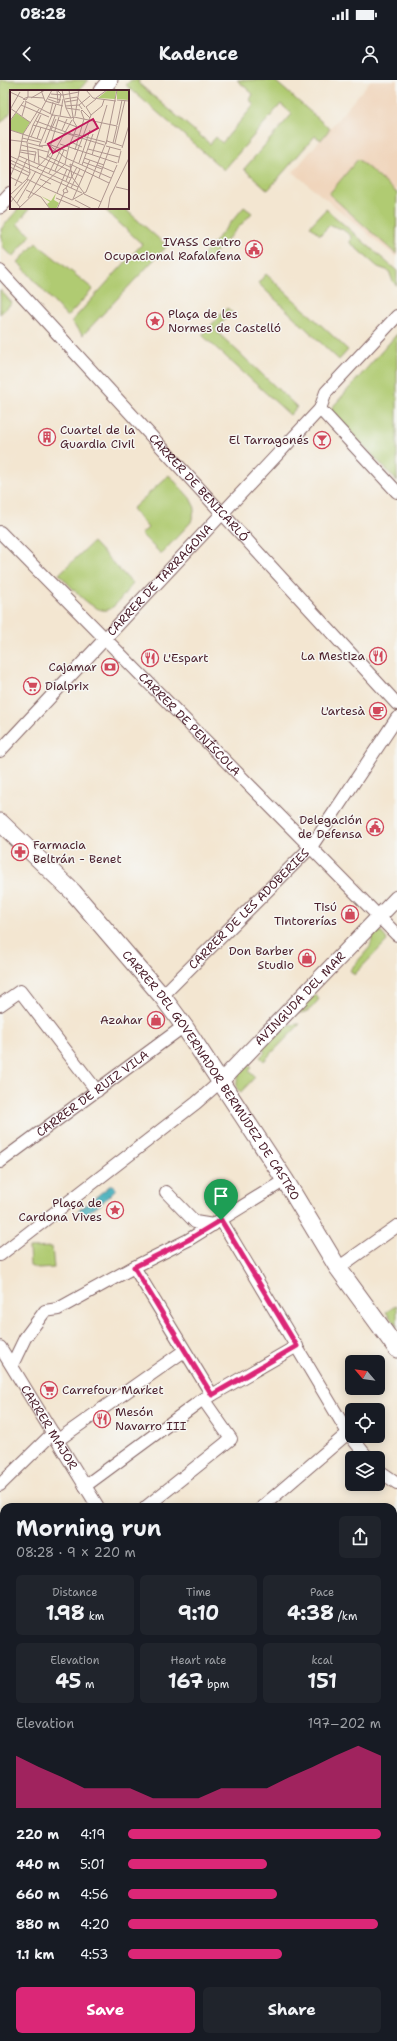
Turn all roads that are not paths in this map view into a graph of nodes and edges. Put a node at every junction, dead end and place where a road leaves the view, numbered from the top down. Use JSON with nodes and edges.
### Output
{"nodes":[{"id":1,"x":110,"y":80,"type":"edge"},
{"id":2,"x":102,"y":90,"type":"edge"},
{"id":3,"x":10,"y":195,"type":"edge"},
{"id":4,"x":0,"y":206,"type":"edge"},
{"id":5,"x":0,"y":271,"type":"edge"},
{"id":6,"x":397,"y":316,"type":"edge"},
{"id":7,"x":320,"y":408,"type":"junction"},
{"id":8,"x":397,"y":492,"type":"edge"},
{"id":9,"x":222,"y":513,"type":"junction"},
{"id":10,"x":0,"y":533,"type":"edge"},
{"id":11,"x":105,"y":638,"type":"junction"},
{"id":12,"x":397,"y":704,"type":"edge"},
{"id":13,"x":397,"y":718,"type":"edge"},
{"id":14,"x":0,"y":751,"type":"edge"},
{"id":15,"x":0,"y":822,"type":"edge"},
{"id":16,"x":311,"y":847,"type":"junction"},
{"id":17,"x":397,"y":898,"type":"edge"},
{"id":18,"x":379,"y":916,"type":"junction"},
{"id":19,"x":397,"y":935,"type":"edge"},
{"id":20,"x":162,"y":996,"type":"junction"},
{"id":21,"x":0,"y":1005,"type":"edge"},
{"id":22,"x":184,"y":1026,"type":"junction"},
{"id":23,"x":221,"y":1081,"type":"junction"},
{"id":24,"x":97,"y":1091,"type":"junction"},
{"id":25,"x":0,"y":1162,"type":"edge"},
{"id":26,"x":285,"y":1180,"type":"junction"},
{"id":27,"x":166,"y":1192,"type":"dead end"},
{"id":28,"x":217,"y":1222,"type":"junction"},
{"id":29,"x":397,"y":1226,"type":"edge"},
{"id":30,"x":0,"y":1255,"type":"edge"},
{"id":31,"x":134,"y":1267,"type":"junction"},
{"id":32,"x":338,"y":1268,"type":"junction"},
{"id":33,"x":0,"y":1346,"type":"edge"},
{"id":34,"x":297,"y":1346,"type":"junction"},
{"id":35,"x":397,"y":1349,"type":"edge"},
{"id":36,"x":184,"y":1350,"type":"junction"},
{"id":37,"x":12,"y":1366,"type":"junction"},
{"id":38,"x":207,"y":1397,"type":"junction"},
{"id":39,"x":345,"y":1428,"type":"edge"},
{"id":40,"x":55,"y":1436,"type":"junction"},
{"id":41,"x":345,"y":1436,"type":"edge"},
{"id":42,"x":356,"y":1443,"type":"edge"},
{"id":43,"x":362,"y":1451,"type":"edge"},
{"id":44,"x":385,"y":1475,"type":"edge"},
{"id":45,"x":397,"y":1483,"type":"edge"},
{"id":46,"x":0,"y":1485,"type":"edge"},
{"id":47,"x":85,"y":1486,"type":"junction"},
{"id":48,"x":96,"y":1503,"type":"edge"},
{"id":49,"x":151,"y":1503,"type":"edge"},
{"id":50,"x":267,"y":1503,"type":"edge"}],
"edges":[{"from":1,"to":2,"type":"street"},
{"from":3,"to":4,"type":"street"},
{"from":5,"to":9,"type":"street","name":"CARRER DE BENICARLÓ"},
{"from":6,"to":7,"type":"street","name":"CARRER DE TARRAGONA"},
{"from":7,"to":8,"type":"street"},
{"from":7,"to":9,"type":"street","name":"CARRER DE TARRAGONA"},
{"from":9,"to":11,"type":"street","name":"CARRER DE TARRAGONA"},
{"from":9,"to":12,"type":"street","name":"CARRER DE BENICARLÓ"},
{"from":10,"to":11,"type":"street","name":"CARRER DE PENÍSCOLA"},
{"from":11,"to":14,"type":"street","name":"CARRER DE TARRAGONA"},
{"from":11,"to":16,"type":"street","name":"CARRER DE PENÍSCOLA"},
{"from":13,"to":16,"type":"street","name":"CARRER DE LES ADOBERIES"},
{"from":15,"to":20,"type":"main road","name":"CARRER DEL GOVERNADOR BERMÚDEZ DE CASTRO"},
{"from":16,"to":18,"type":"street","name":"CARRER DE PENÍSCOLA"},
{"from":16,"to":20,"type":"street","name":"CARRER DE LES ADOBERIES"},
{"from":17,"to":18,"type":"street","name":"AVINGUDA DEL MAR"},
{"from":18,"to":19,"type":"street"},
{"from":18,"to":23,"type":"street","name":"AVINGUDA DEL MAR"},
{"from":20,"to":22,"type":"main road","name":"CARRER DEL GOVERNADOR BERMÚDEZ DE CASTRO"},
{"from":21,"to":24,"type":"street"},
{"from":22,"to":23,"type":"main road","name":"CARRER DEL GOVERNADOR BERMÚDEZ DE CASTRO"},
{"from":22,"to":24,"type":"street","name":"CARRER DE RUIZ VILA"},
{"from":23,"to":26,"type":"main road","name":"CARRER DEL GOVERNADOR BERMÚDEZ DE CASTRO"},
{"from":23,"to":30,"type":"street"},
{"from":24,"to":25,"type":"street","name":"CARRER DE RUIZ VILA"},
{"from":26,"to":28,"type":"street"},
{"from":26,"to":32,"type":"main road","name":"CARRER DEL GOVERNADOR BERMÚDEZ DE CASTRO"},
{"from":27,"to":28,"type":"street"},
{"from":28,"to":31,"type":"street"},
{"from":28,"to":34,"type":"street"},
{"from":29,"to":32,"type":"street"},
{"from":31,"to":36,"type":"street"},
{"from":31,"to":37,"type":"street"},
{"from":32,"to":35,"type":"main road","name":"CARRER DEL GOVERNADOR BERMÚDEZ DE CASTRO"},
{"from":33,"to":37,"type":"street","name":"CARRER MAJOR"},
{"from":34,"to":38,"type":"street"},
{"from":34,"to":39,"type":"street"},
{"from":36,"to":38,"type":"street"},
{"from":36,"to":40,"type":"street"},
{"from":37,"to":40,"type":"street","name":"CARRER MAJOR"},
{"from":38,"to":47,"type":"street"},
{"from":38,"to":49,"type":"street"},
{"from":40,"to":46,"type":"street"},
{"from":40,"to":47,"type":"street","name":"CARRER MAJOR"},
{"from":41,"to":50,"type":"street"},
{"from":42,"to":43,"type":"street"},
{"from":44,"to":45,"type":"street"},
{"from":47,"to":48,"type":"street","name":"CARRER MAJOR"}]}
